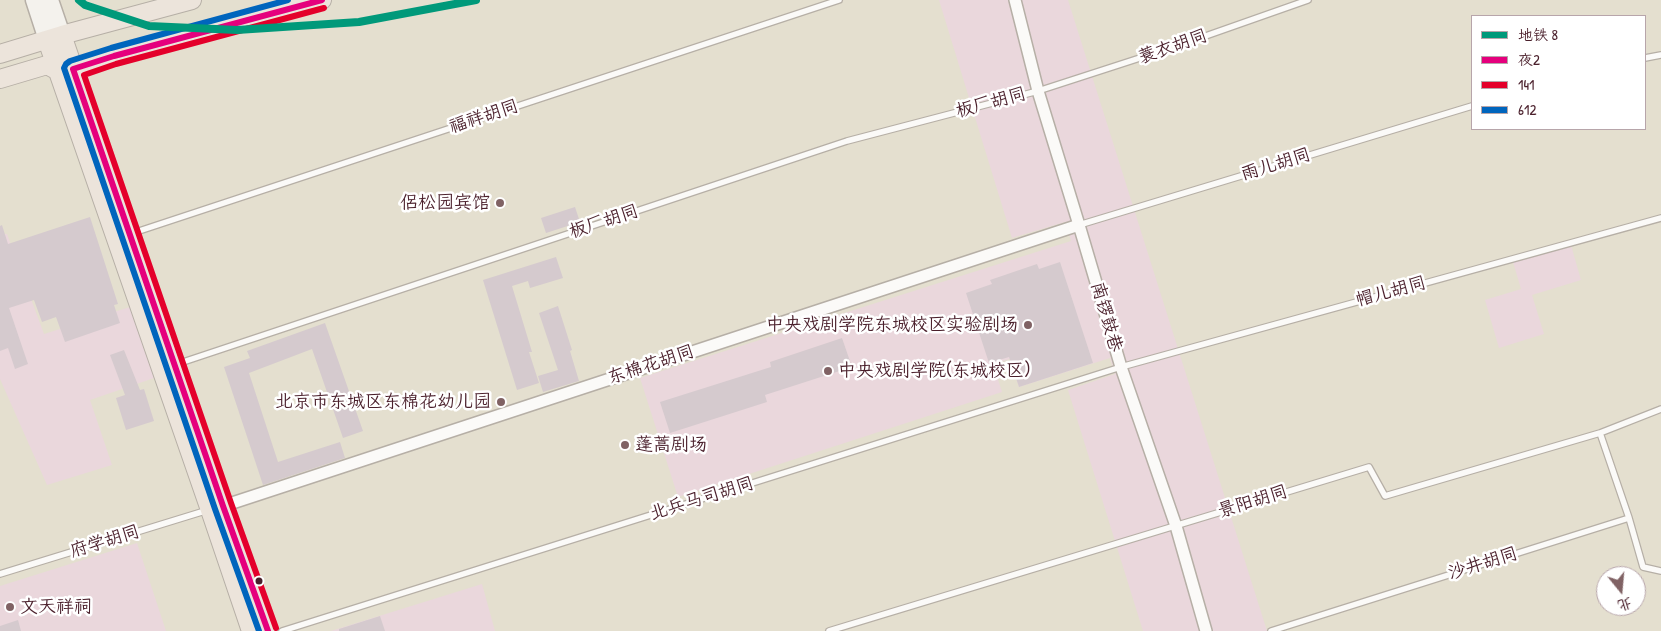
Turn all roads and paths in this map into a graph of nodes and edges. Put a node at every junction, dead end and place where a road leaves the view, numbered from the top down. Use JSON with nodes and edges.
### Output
{"nodes":[{"id":1,"x":34,"y":0,"type":"edge"},
{"id":2,"x":50,"y":0,"type":"edge"},
{"id":3,"x":192,"y":0,"type":"edge"},
{"id":4,"x":322,"y":0,"type":"edge"},
{"id":5,"x":839,"y":0,"type":"edge"},
{"id":6,"x":1015,"y":0,"type":"edge"},
{"id":7,"x":1308,"y":0,"type":"edge"},
{"id":8,"x":54,"y":37,"type":"junction"},
{"id":9,"x":0,"y":54,"type":"edge"},
{"id":10,"x":1661,"y":55,"type":"edge"},
{"id":11,"x":1646,"y":58,"type":"edge"},
{"id":12,"x":66,"y":70,"type":"junction"},
{"id":13,"x":0,"y":79,"type":"edge"},
{"id":14,"x":1038,"y":91,"type":"junction"},
{"id":15,"x":1471,"y":106,"type":"edge"},
{"id":16,"x":1661,"y":218,"type":"edge"},
{"id":17,"x":1079,"y":225,"type":"junction"},
{"id":18,"x":130,"y":234,"type":"junction"},
{"id":19,"x":175,"y":365,"type":"junction"},
{"id":20,"x":1121,"y":367,"type":"junction"},
{"id":21,"x":1661,"y":409,"type":"edge"},
{"id":22,"x":1600,"y":433,"type":"junction"},
{"id":23,"x":217,"y":508,"type":"junction"},
{"id":24,"x":1629,"y":518,"type":"junction"},
{"id":25,"x":1176,"y":526,"type":"junction"},
{"id":26,"x":1661,"y":571,"type":"edge"},
{"id":27,"x":0,"y":574,"type":"edge"},
{"id":28,"x":251,"y":631,"type":"edge"},
{"id":29,"x":268,"y":631,"type":"edge"},
{"id":30,"x":282,"y":631,"type":"edge"},
{"id":31,"x":829,"y":631,"type":"edge"},
{"id":32,"x":1206,"y":631,"type":"edge"},
{"id":33,"x":1271,"y":631,"type":"edge"}],
"edges":[{"from":1,"to":8,"type":"main road"},
{"from":2,"to":8,"type":"main road"},
{"from":3,"to":8,"type":"main road"},
{"from":4,"to":12,"type":"main road"},
{"from":5,"to":18,"type":"lane","name":"福祥胡同"},
{"from":6,"to":14,"type":"street","name":"南锣鼓巷"},
{"from":7,"to":14,"type":"lane","name":"蓑衣胡同"},
{"from":8,"to":9,"type":"main road"},
{"from":8,"to":12,"type":"main road"},
{"from":10,"to":11,"type":"lane"},
{"from":12,"to":13,"type":"main road"},
{"from":12,"to":18,"type":"main road"},
{"from":12,"to":23,"type":"main road"},
{"from":14,"to":17,"type":"street","name":"南锣鼓巷"},
{"from":14,"to":19,"type":"lane","name":"板厂胡同"},
{"from":15,"to":17,"type":"lane","name":"雨儿胡同"},
{"from":16,"to":20,"type":"lane","name":"帽儿胡同"},
{"from":17,"to":20,"type":"street","name":"南锣鼓巷"},
{"from":17,"to":23,"type":"street","name":"东棉花胡同"},
{"from":18,"to":19,"type":"main road"},
{"from":19,"to":23,"type":"main road"},
{"from":20,"to":25,"type":"street","name":"南锣鼓巷"},
{"from":20,"to":30,"type":"lane","name":"北兵马司胡同"},
{"from":21,"to":22,"type":"lane","name":"景阳胡同"},
{"from":22,"to":24,"type":"lane"},
{"from":22,"to":25,"type":"lane","name":"景阳胡同"},
{"from":23,"to":27,"type":"lane","name":"府学胡同"},
{"from":23,"to":28,"type":"main road"},
{"from":23,"to":29,"type":"main road"},
{"from":24,"to":26,"type":"lane"},
{"from":24,"to":33,"type":"lane","name":"沙井胡同"},
{"from":25,"to":31,"type":"lane","name":"景阳胡同"},
{"from":25,"to":32,"type":"street","name":"南锣鼓巷"}]}
